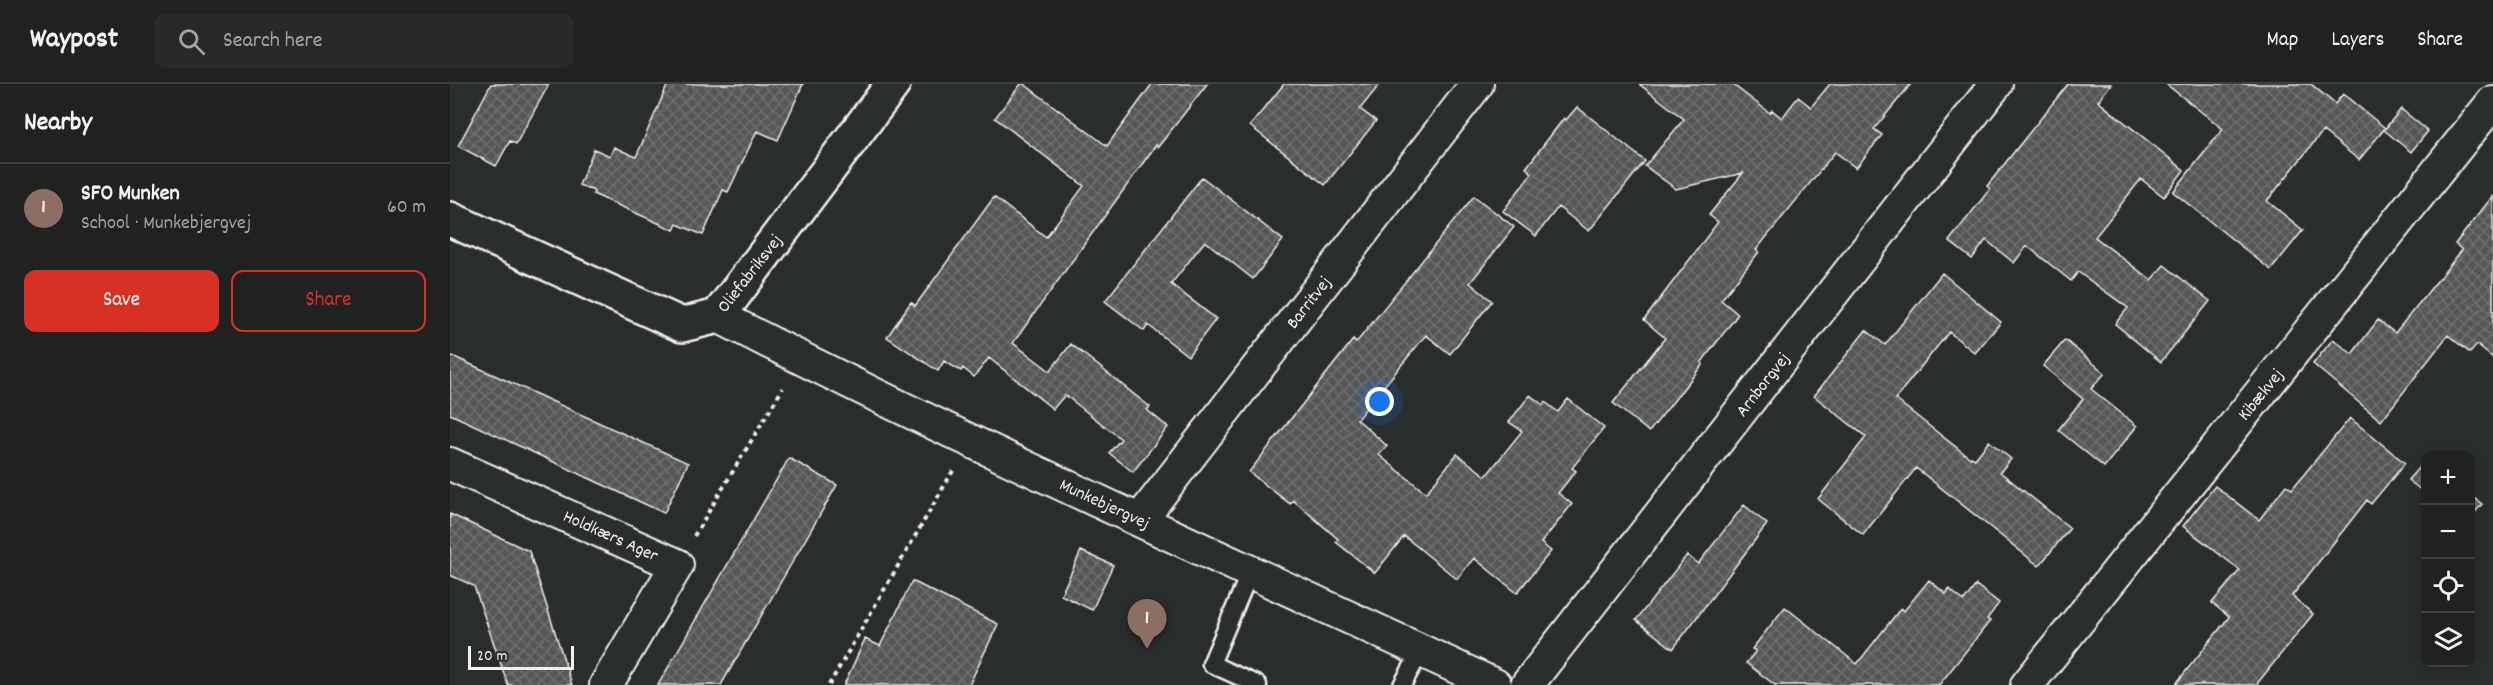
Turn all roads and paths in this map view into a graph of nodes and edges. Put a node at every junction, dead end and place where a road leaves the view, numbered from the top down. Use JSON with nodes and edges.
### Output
{"nodes":[{"id":1,"x":893,"y":84,"type":"edge"},
{"id":2,"x":1477,"y":84,"type":"edge"},
{"id":3,"x":1996,"y":84,"type":"edge"},
{"id":4,"x":2493,"y":102,"type":"edge"},
{"id":5,"x":450,"y":219,"type":"edge"},
{"id":6,"x":718,"y":316,"type":"junction"},
{"id":7,"x":801,"y":359,"type":"junction"},
{"id":8,"x":971,"y":440,"type":"junction"},
{"id":9,"x":450,"y":464,"type":"edge"},
{"id":10,"x":1140,"y":520,"type":"junction"},
{"id":11,"x":676,"y":564,"type":"junction"},
{"id":12,"x":1250,"y":572,"type":"junction"},
{"id":13,"x":1421,"y":651,"type":"junction"},
{"id":14,"x":606,"y":685,"type":"edge"},
{"id":15,"x":829,"y":685,"type":"edge"},
{"id":16,"x":1257,"y":685,"type":"edge"},
{"id":17,"x":1402,"y":685,"type":"edge"},
{"id":18,"x":1495,"y":685,"type":"edge"},
{"id":19,"x":1527,"y":685,"type":"edge"},
{"id":20,"x":2027,"y":685,"type":"edge"}],
"edges":[{"from":1,"to":6,"type":"street","name":"Oliefabriksvej"},
{"from":2,"to":10,"type":"street","name":"Barritvej"},
{"from":3,"to":19,"type":"street","name":"Arnborgvej"},
{"from":4,"to":20,"type":"street","name":"Kibækvej"},
{"from":5,"to":6,"type":"street","name":"Oliefabriksvej"},
{"from":6,"to":7,"type":"street","name":"Munkebjergvej"},
{"from":7,"to":8,"type":"street","name":"Munkebjergvej"},
{"from":7,"to":11,"type":"path"},
{"from":8,"to":10,"type":"street","name":"Munkebjergvej"},
{"from":8,"to":15,"type":"path"},
{"from":9,"to":11,"type":"street","name":"Holdkærs Ager"},
{"from":10,"to":12,"type":"street","name":"Munkebjergvej"},
{"from":11,"to":14,"type":"street","name":"Holdkærs Ager"},
{"from":12,"to":13,"type":"street","name":"Munkebjergvej"},
{"from":12,"to":16,"type":"lane"},
{"from":13,"to":17,"type":"lane"},
{"from":13,"to":18,"type":"street","name":"Munkebjergvej"}]}
